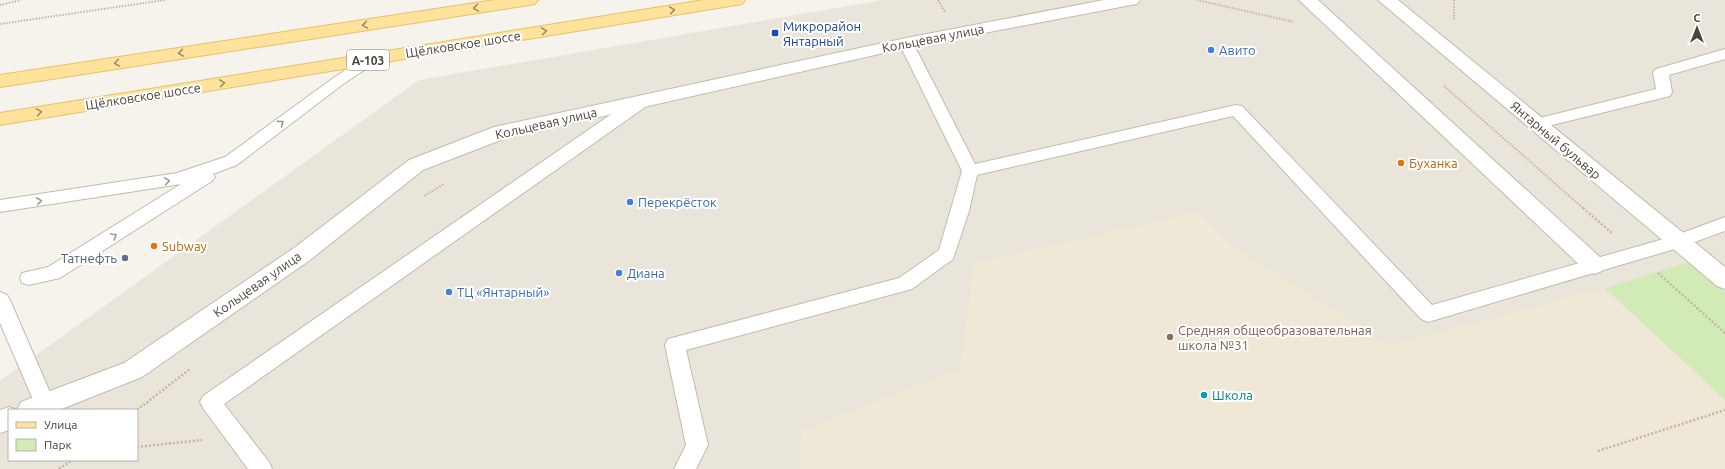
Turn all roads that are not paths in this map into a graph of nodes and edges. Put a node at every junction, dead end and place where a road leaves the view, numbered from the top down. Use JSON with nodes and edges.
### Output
{"nodes":[{"id":1,"x":529,"y":0,"type":"edge"},
{"id":2,"x":736,"y":0,"type":"edge"},
{"id":3,"x":1130,"y":0,"type":"edge"},
{"id":4,"x":1308,"y":0,"type":"edge"},
{"id":5,"x":1388,"y":0,"type":"edge"},
{"id":6,"x":906,"y":43,"type":"junction"},
{"id":7,"x":1725,"y":54,"type":"edge"},
{"id":8,"x":371,"y":59,"type":"junction"},
{"id":9,"x":0,"y":81,"type":"edge"},
{"id":10,"x":642,"y":101,"type":"junction"},
{"id":11,"x":0,"y":119,"type":"edge"},
{"id":12,"x":1536,"y":124,"type":"junction"},
{"id":13,"x":231,"y":161,"type":"junction"},
{"id":14,"x":970,"y":171,"type":"junction"},
{"id":15,"x":0,"y":206,"type":"edge"},
{"id":16,"x":1725,"y":224,"type":"edge"},
{"id":17,"x":1678,"y":241,"type":"junction"},
{"id":18,"x":1594,"y":264,"type":"junction"},
{"id":19,"x":29,"y":278,"type":"dead end"},
{"id":20,"x":1725,"y":280,"type":"edge"},
{"id":21,"x":0,"y":300,"type":"edge"},
{"id":22,"x":37,"y":407,"type":"edge"},
{"id":23,"x":261,"y":469,"type":"edge"},
{"id":24,"x":685,"y":469,"type":"edge"}],
"edges":[{"from":1,"to":9,"type":"main road","one_way":true},
{"from":8,"to":2,"type":"main road","name":"Щёлковское шоссе","number":"А-103","one_way":true},
{"from":3,"to":6,"type":"street","name":"Кольцевая улица"},
{"from":4,"to":18,"type":"street"},
{"from":5,"to":12,"type":"street","name":"Янтарный бульвар"},
{"from":6,"to":10,"type":"street","name":"Кольцевая улица"},
{"from":6,"to":14,"type":"lane"},
{"from":7,"to":12,"type":"lane"},
{"from":11,"to":8,"type":"main road","name":"Щёлковское шоссе","number":"А-103","one_way":true},
{"from":13,"to":8,"type":"lane","one_way":true},
{"from":10,"to":22,"type":"street","name":"Кольцевая улица"},
{"from":10,"to":23,"type":"lane"},
{"from":12,"to":17,"type":"street","name":"Янтарный бульвар"},
{"from":15,"to":13,"type":"lane","one_way":true},
{"from":19,"to":13,"type":"lane","one_way":true},
{"from":14,"to":18,"type":"lane"},
{"from":14,"to":24,"type":"lane"},
{"from":16,"to":17,"type":"lane"},
{"from":17,"to":18,"type":"lane"},
{"from":17,"to":20,"type":"street","name":"Янтарный бульвар"},
{"from":21,"to":22,"type":"lane"}]}
